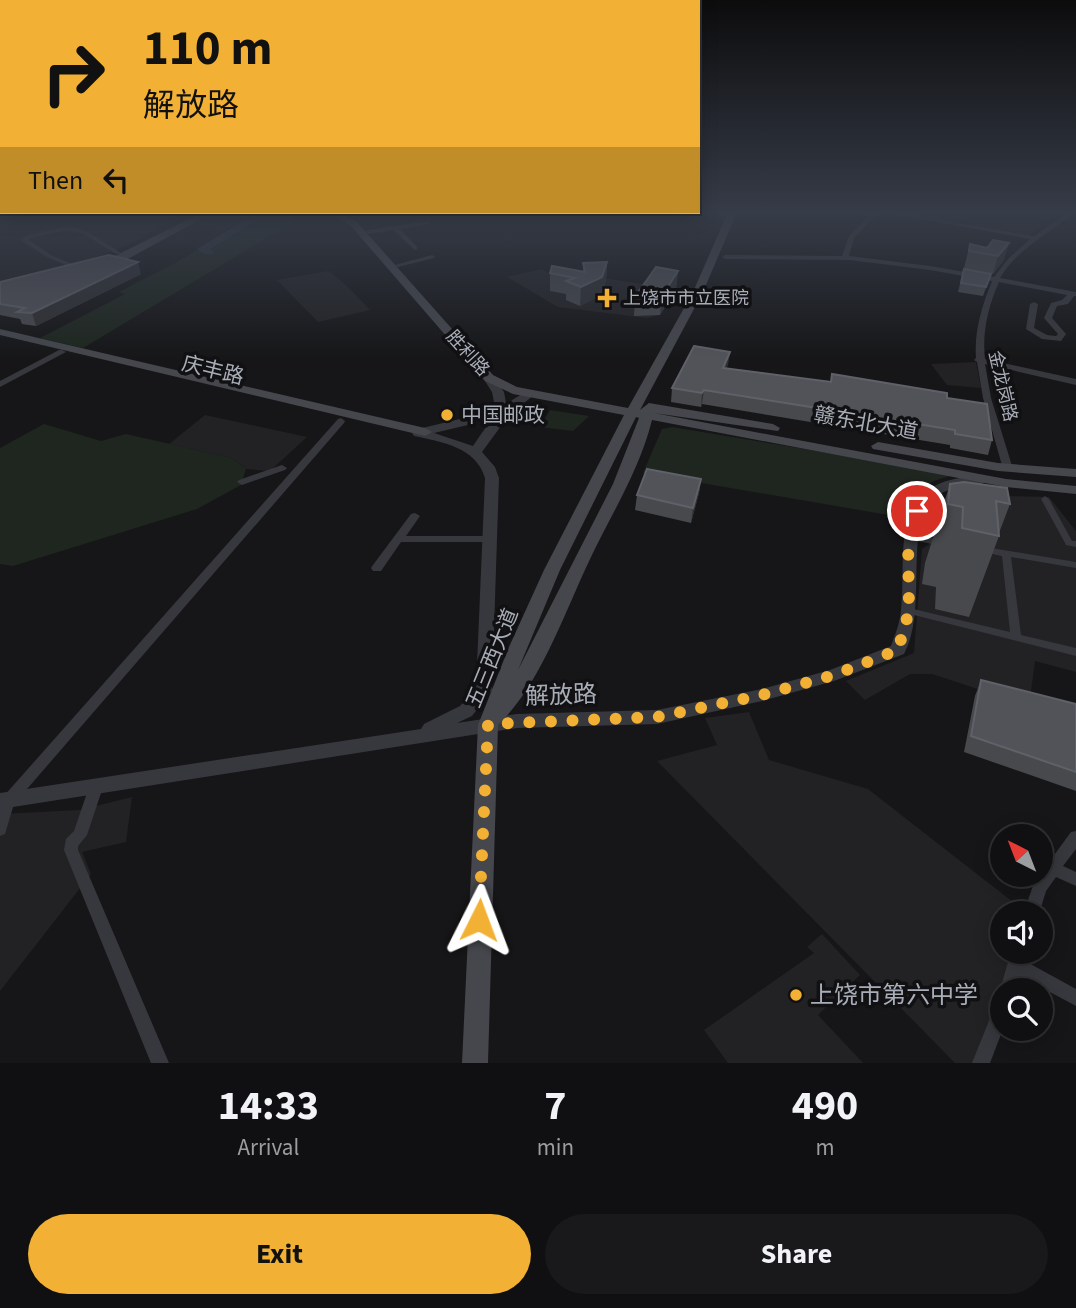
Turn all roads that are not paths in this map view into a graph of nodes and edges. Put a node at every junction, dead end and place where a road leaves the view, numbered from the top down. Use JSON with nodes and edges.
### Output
{"nodes":[{"id":1,"x":62,"y":262,"type":"edge"},
{"id":2,"x":96,"y":262,"type":"edge"},
{"id":3,"x":111,"y":262,"type":"edge"},
{"id":4,"x":387,"y":262,"type":"edge"},
{"id":5,"x":395,"y":262,"type":"edge"},
{"id":6,"x":412,"y":262,"type":"edge"},
{"id":7,"x":714,"y":262,"type":"edge"},
{"id":8,"x":723,"y":262,"type":"edge"},
{"id":9,"x":878,"y":262,"type":"edge"},
{"id":10,"x":1012,"y":262,"type":"edge"},
{"id":11,"x":398,"y":265,"type":"junction"},
{"id":12,"x":97,"y":266,"type":"edge"},
{"id":13,"x":80,"y":268,"type":"junction"},
{"id":14,"x":58,"y":274,"type":"edge"},
{"id":15,"x":996,"y":278,"type":"junction"},
{"id":16,"x":1074,"y":294,"type":"edge"},
{"id":17,"x":1034,"y":304,"type":"dead end"},
{"id":18,"x":0,"y":332,"type":"edge"},
{"id":19,"x":0,"y":340,"type":"edge"},
{"id":20,"x":62,"y":352,"type":"junction"},
{"id":21,"x":978,"y":360,"type":"junction"},
{"id":22,"x":489,"y":378,"type":"junction"},
{"id":23,"x":1076,"y":382,"type":"edge"},
{"id":24,"x":0,"y":384,"type":"edge"},
{"id":25,"x":528,"y":395,"type":"junction"},
{"id":26,"x":641,"y":412,"type":"junction"},
{"id":27,"x":341,"y":421,"type":"junction"},
{"id":28,"x":421,"y":432,"type":"junction"},
{"id":29,"x":476,"y":452,"type":"junction"},
{"id":30,"x":1006,"y":464,"type":"junction"},
{"id":31,"x":282,"y":468,"type":"dead end"},
{"id":32,"x":1076,"y":473,"type":"edge"},
{"id":33,"x":984,"y":479,"type":"junction"},
{"id":34,"x":242,"y":482,"type":"dead end"},
{"id":35,"x":1076,"y":490,"type":"edge"},
{"id":36,"x":1045,"y":499,"type":"dead end"},
{"id":37,"x":415,"y":516,"type":"dead end"},
{"id":38,"x":908,"y":537,"type":"junction"},
{"id":39,"x":401,"y":539,"type":"junction"},
{"id":40,"x":490,"y":539,"type":"junction"},
{"id":41,"x":1076,"y":544,"type":"edge"},
{"id":42,"x":959,"y":546,"type":"edge"},
{"id":43,"x":970,"y":548,"type":"edge"},
{"id":44,"x":1006,"y":553,"type":"junction"},
{"id":45,"x":1076,"y":565,"type":"edge"},
{"id":46,"x":377,"y":568,"type":"dead end"},
{"id":47,"x":909,"y":611,"type":"junction"},
{"id":48,"x":1016,"y":637,"type":"junction"},
{"id":49,"x":1076,"y":652,"type":"edge"},
{"id":50,"x":488,"y":724,"type":"junction"},
{"id":51,"x":415,"y":737,"type":"junction"},
{"id":52,"x":96,"y":787,"type":"junction"},
{"id":53,"x":4,"y":801,"type":"edge"},
{"id":54,"x":0,"y":830,"type":"edge"},
{"id":55,"x":1076,"y":837,"type":"edge"},
{"id":56,"x":1054,"y":866,"type":"edge"},
{"id":57,"x":1054,"y":870,"type":"edge"},
{"id":58,"x":1076,"y":879,"type":"edge"},
{"id":59,"x":1026,"y":964,"type":"edge"},
{"id":60,"x":1076,"y":998,"type":"edge"},
{"id":61,"x":990,"y":1040,"type":"edge"},
{"id":62,"x":160,"y":1063,"type":"edge"},
{"id":63,"x":475,"y":1063,"type":"edge"},
{"id":64,"x":981,"y":1063,"type":"edge"}],
"edges":[{"from":1,"to":13,"type":"street"},
{"from":2,"to":13,"type":"main road"},
{"from":3,"to":12,"type":"main road"},
{"from":4,"to":22,"type":"main road","name":"胜利路"},
{"from":5,"to":11,"type":"main road","name":"胜利路"},
{"from":6,"to":11,"type":"street"},
{"from":7,"to":26,"type":"main road","name":"五三西大道"},
{"from":8,"to":26,"type":"main road","name":"五三西大道"},
{"from":9,"to":15,"type":"street"},
{"from":10,"to":15,"type":"street","name":"金龙岗路"},
{"from":11,"to":26,"type":"main road","name":"胜利路"},
{"from":13,"to":14,"type":"main road"},
{"from":15,"to":16,"type":"street"},
{"from":15,"to":21,"type":"street","name":"金龙岗路"},
{"from":16,"to":17,"type":"street"},
{"from":18,"to":28,"type":"main road"},
{"from":19,"to":20,"type":"main road","name":"庆丰路"},
{"from":20,"to":24,"type":"street"},
{"from":20,"to":27,"type":"main road","name":"庆丰路"},
{"from":21,"to":23,"type":"street"},
{"from":21,"to":30,"type":"street","name":"金龙岗路"},
{"from":22,"to":25,"type":"main road","name":"胜利路"},
{"from":22,"to":28,"type":"street"},
{"from":25,"to":26,"type":"main road","name":"胜利路"},
{"from":25,"to":29,"type":"street"},
{"from":26,"to":30,"type":"main road","name":"赣东北大道"},
{"from":26,"to":33,"type":"main road"},
{"from":26,"to":50,"type":"main road","name":"五三西大道"},
{"from":27,"to":28,"type":"main road","name":"庆丰路"},
{"from":27,"to":53,"type":"street"},
{"from":28,"to":29,"type":"street"},
{"from":29,"to":40,"type":"street"},
{"from":30,"to":32,"type":"main road","name":"赣东北大道"},
{"from":31,"to":34,"type":"street"},
{"from":33,"to":35,"type":"main road"},
{"from":33,"to":38,"type":"street","name":"解放路"},
{"from":36,"to":41,"type":"street"},
{"from":37,"to":39,"type":"street"},
{"from":38,"to":42,"type":"street"},
{"from":38,"to":47,"type":"street","name":"解放路"},
{"from":39,"to":40,"type":"street"},
{"from":39,"to":46,"type":"street"},
{"from":40,"to":51,"type":"street"},
{"from":43,"to":44,"type":"street"},
{"from":44,"to":45,"type":"street"},
{"from":44,"to":48,"type":"street"},
{"from":47,"to":48,"type":"street"},
{"from":47,"to":50,"type":"street","name":"解放路"},
{"from":48,"to":49,"type":"street"},
{"from":50,"to":51,"type":"street","name":"解放路"},
{"from":50,"to":63,"type":"main road"},
{"from":51,"to":52,"type":"street","name":"解放路"},
{"from":52,"to":53,"type":"street","name":"解放路"},
{"from":52,"to":62,"type":"street"},
{"from":53,"to":54,"type":"street"},
{"from":55,"to":56,"type":"street"},
{"from":57,"to":58,"type":"street"},
{"from":59,"to":60,"type":"street"},
{"from":61,"to":64,"type":"street"}]}
